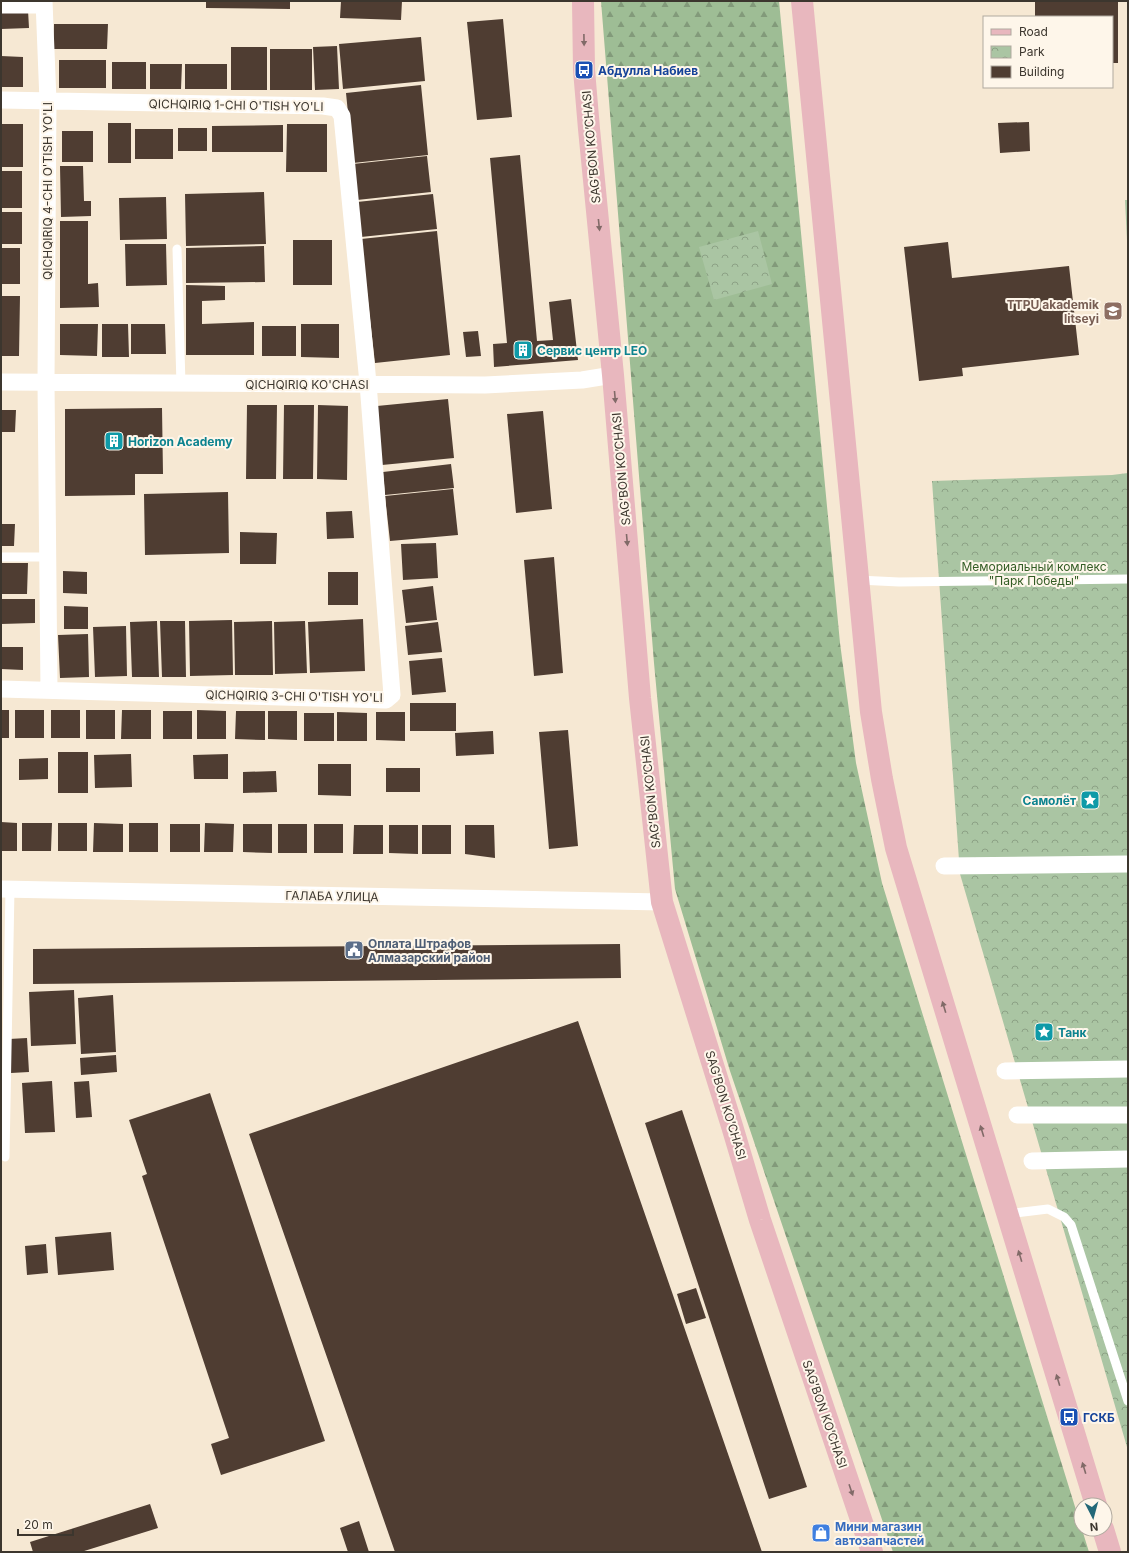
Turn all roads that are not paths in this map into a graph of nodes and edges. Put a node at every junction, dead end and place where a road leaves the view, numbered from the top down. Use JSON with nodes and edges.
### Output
{"nodes":[{"id":1,"x":583,"y":1,"type":"edge"},
{"id":2,"x":802,"y":1,"type":"edge"},
{"id":3,"x":44,"y":3,"type":"edge"},
{"id":4,"x":1,"y":5,"type":"edge"},
{"id":5,"x":1,"y":100,"type":"edge"},
{"id":6,"x":48,"y":102,"type":"junction"},
{"id":7,"x":177,"y":249,"type":"dead end"},
{"id":8,"x":613,"y":375,"type":"junction"},
{"id":9,"x":1,"y":382,"type":"edge"},
{"id":10,"x":46,"y":382,"type":"junction"},
{"id":11,"x":181,"y":384,"type":"junction"},
{"id":12,"x":368,"y":384,"type":"junction"},
{"id":13,"x":1,"y":557,"type":"edge"},
{"id":14,"x":48,"y":557,"type":"junction"},
{"id":15,"x":1128,"y":579,"type":"edge"},
{"id":16,"x":858,"y":580,"type":"junction"},
{"id":17,"x":1,"y":689,"type":"edge"},
{"id":18,"x":49,"y":690,"type":"junction"},
{"id":19,"x":1128,"y":864,"type":"edge"},
{"id":20,"x":944,"y":866,"type":"dead end"},
{"id":21,"x":5,"y":889,"type":"edge"},
{"id":22,"x":662,"y":902,"type":"junction"},
{"id":23,"x":1128,"y":1069,"type":"edge"},
{"id":24,"x":1005,"y":1071,"type":"dead end"},
{"id":25,"x":1128,"y":1114,"type":"edge"},
{"id":26,"x":1018,"y":1115,"type":"dead end"},
{"id":27,"x":5,"y":1157,"type":"dead end"},
{"id":28,"x":1128,"y":1159,"type":"edge"},
{"id":29,"x":1032,"y":1161,"type":"dead end"},
{"id":30,"x":1007,"y":1214,"type":"junction"},
{"id":31,"x":1128,"y":1401,"type":"edge"},
{"id":32,"x":1094,"y":1497,"type":"edge"},
{"id":33,"x":1105,"y":1537,"type":"edge"},
{"id":34,"x":872,"y":1552,"type":"edge"},
{"id":35,"x":1110,"y":1552,"type":"edge"}],
"edges":[{"from":1,"to":8,"type":"main road","name":"SAG’BON KO’CHASI","one_way":true},
{"from":2,"to":16,"type":"main road"},
{"from":3,"to":4,"type":"street"},
{"from":3,"to":6,"type":"street","name":"QICHQIRIQ 4-CHI O'TISH YO'LI"},
{"from":5,"to":6,"type":"street","name":"QICHQIRIQ 1-CHI O'TISH YO'LI"},
{"from":6,"to":10,"type":"street","name":"QICHQIRIQ 4-CHI O'TISH YO'LI"},
{"from":6,"to":12,"type":"street","name":"QICHQIRIQ 1-CHI O'TISH YO'LI"},
{"from":7,"to":11,"type":"lane"},
{"from":8,"to":12,"type":"street","name":"QICHQIRIQ KO'CHASI"},
{"from":8,"to":22,"type":"main road","name":"SAG’BON KO’CHASI","one_way":true},
{"from":9,"to":10,"type":"street","name":"QICHQIRIQ KO'CHASI"},
{"from":10,"to":11,"type":"street","name":"QICHQIRIQ KO'CHASI"},
{"from":10,"to":14,"type":"street"},
{"from":11,"to":12,"type":"street","name":"QICHQIRIQ KO'CHASI"},
{"from":12,"to":18,"type":"street","name":"QICHQIRIQ 3-CHI O'TISH YO'LI"},
{"from":13,"to":14,"type":"lane"},
{"from":14,"to":18,"type":"street"},
{"from":15,"to":16,"type":"lane"},
{"from":30,"to":16,"type":"main road","one_way":true},
{"from":17,"to":18,"type":"street","name":"QICHQIRIQ 3-CHI O'TISH YO'LI"},
{"from":19,"to":20,"type":"street"},
{"from":21,"to":22,"type":"street","name":"ГАЛАБА УЛИЦА"},
{"from":21,"to":27,"type":"lane"},
{"from":22,"to":34,"type":"main road","name":"SAG’BON KO’CHASI","one_way":true},
{"from":23,"to":24,"type":"street"},
{"from":25,"to":26,"type":"street"},
{"from":28,"to":29,"type":"street"},
{"from":30,"to":31,"type":"lane"},
{"from":32,"to":30,"type":"main road","one_way":true},
{"from":33,"to":35,"type":"main road"}]}
